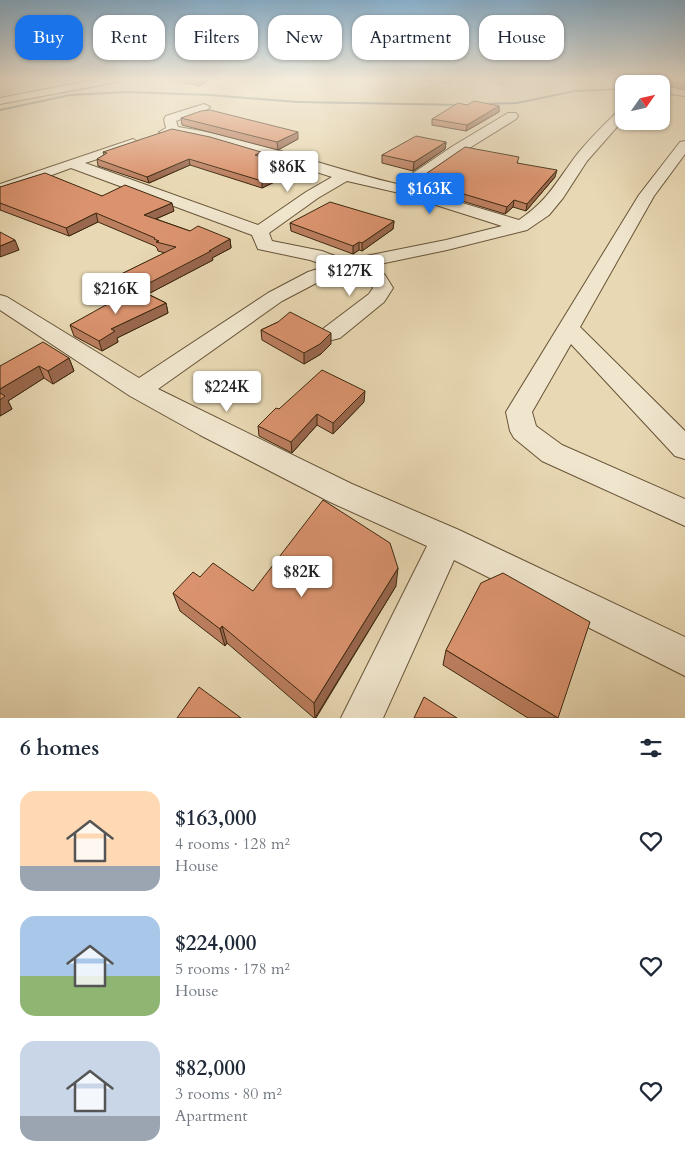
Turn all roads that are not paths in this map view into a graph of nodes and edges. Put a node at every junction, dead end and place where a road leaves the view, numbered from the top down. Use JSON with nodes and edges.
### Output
{"nodes":[{"id":1,"x":192,"y":112,"type":"edge"},
{"id":2,"x":512,"y":116,"type":"dead end"},
{"id":3,"x":615,"y":121,"type":"edge"},
{"id":4,"x":172,"y":129,"type":"junction"},
{"id":5,"x":685,"y":145,"type":"edge"},
{"id":6,"x":70,"y":163,"type":"junction"},
{"id":7,"x":345,"y":176,"type":"junction"},
{"id":8,"x":0,"y":189,"type":"edge"},
{"id":9,"x":400,"y":189,"type":"junction"},
{"id":10,"x":521,"y":226,"type":"junction"},
{"id":11,"x":260,"y":232,"type":"junction"},
{"id":12,"x":353,"y":264,"type":"junction"},
{"id":13,"x":4,"y":309,"type":"edge"},
{"id":14,"x":568,"y":328,"type":"junction"},
{"id":15,"x":332,"y":333,"type":"edge"},
{"id":16,"x":139,"y":390,"type":"junction"},
{"id":17,"x":685,"y":448,"type":"edge"},
{"id":18,"x":685,"y":513,"type":"edge"},
{"id":19,"x":446,"y":540,"type":"junction"},
{"id":20,"x":685,"y":657,"type":"edge"},
{"id":21,"x":362,"y":718,"type":"edge"}],
"edges":[{"from":1,"to":4,"type":"street"},
{"from":2,"to":9,"type":"street"},
{"from":3,"to":10,"type":"street"},
{"from":4,"to":6,"type":"street"},
{"from":4,"to":7,"type":"street"},
{"from":5,"to":14,"type":"street"},
{"from":6,"to":8,"type":"street"},
{"from":6,"to":11,"type":"street"},
{"from":7,"to":9,"type":"street"},
{"from":7,"to":11,"type":"street"},
{"from":9,"to":10,"type":"street"},
{"from":10,"to":12,"type":"street"},
{"from":11,"to":12,"type":"street"},
{"from":12,"to":15,"type":"street"},
{"from":12,"to":16,"type":"street"},
{"from":13,"to":16,"type":"street"},
{"from":14,"to":17,"type":"street"},
{"from":14,"to":18,"type":"street"},
{"from":16,"to":19,"type":"street"},
{"from":19,"to":20,"type":"street"},
{"from":19,"to":21,"type":"street"}]}
